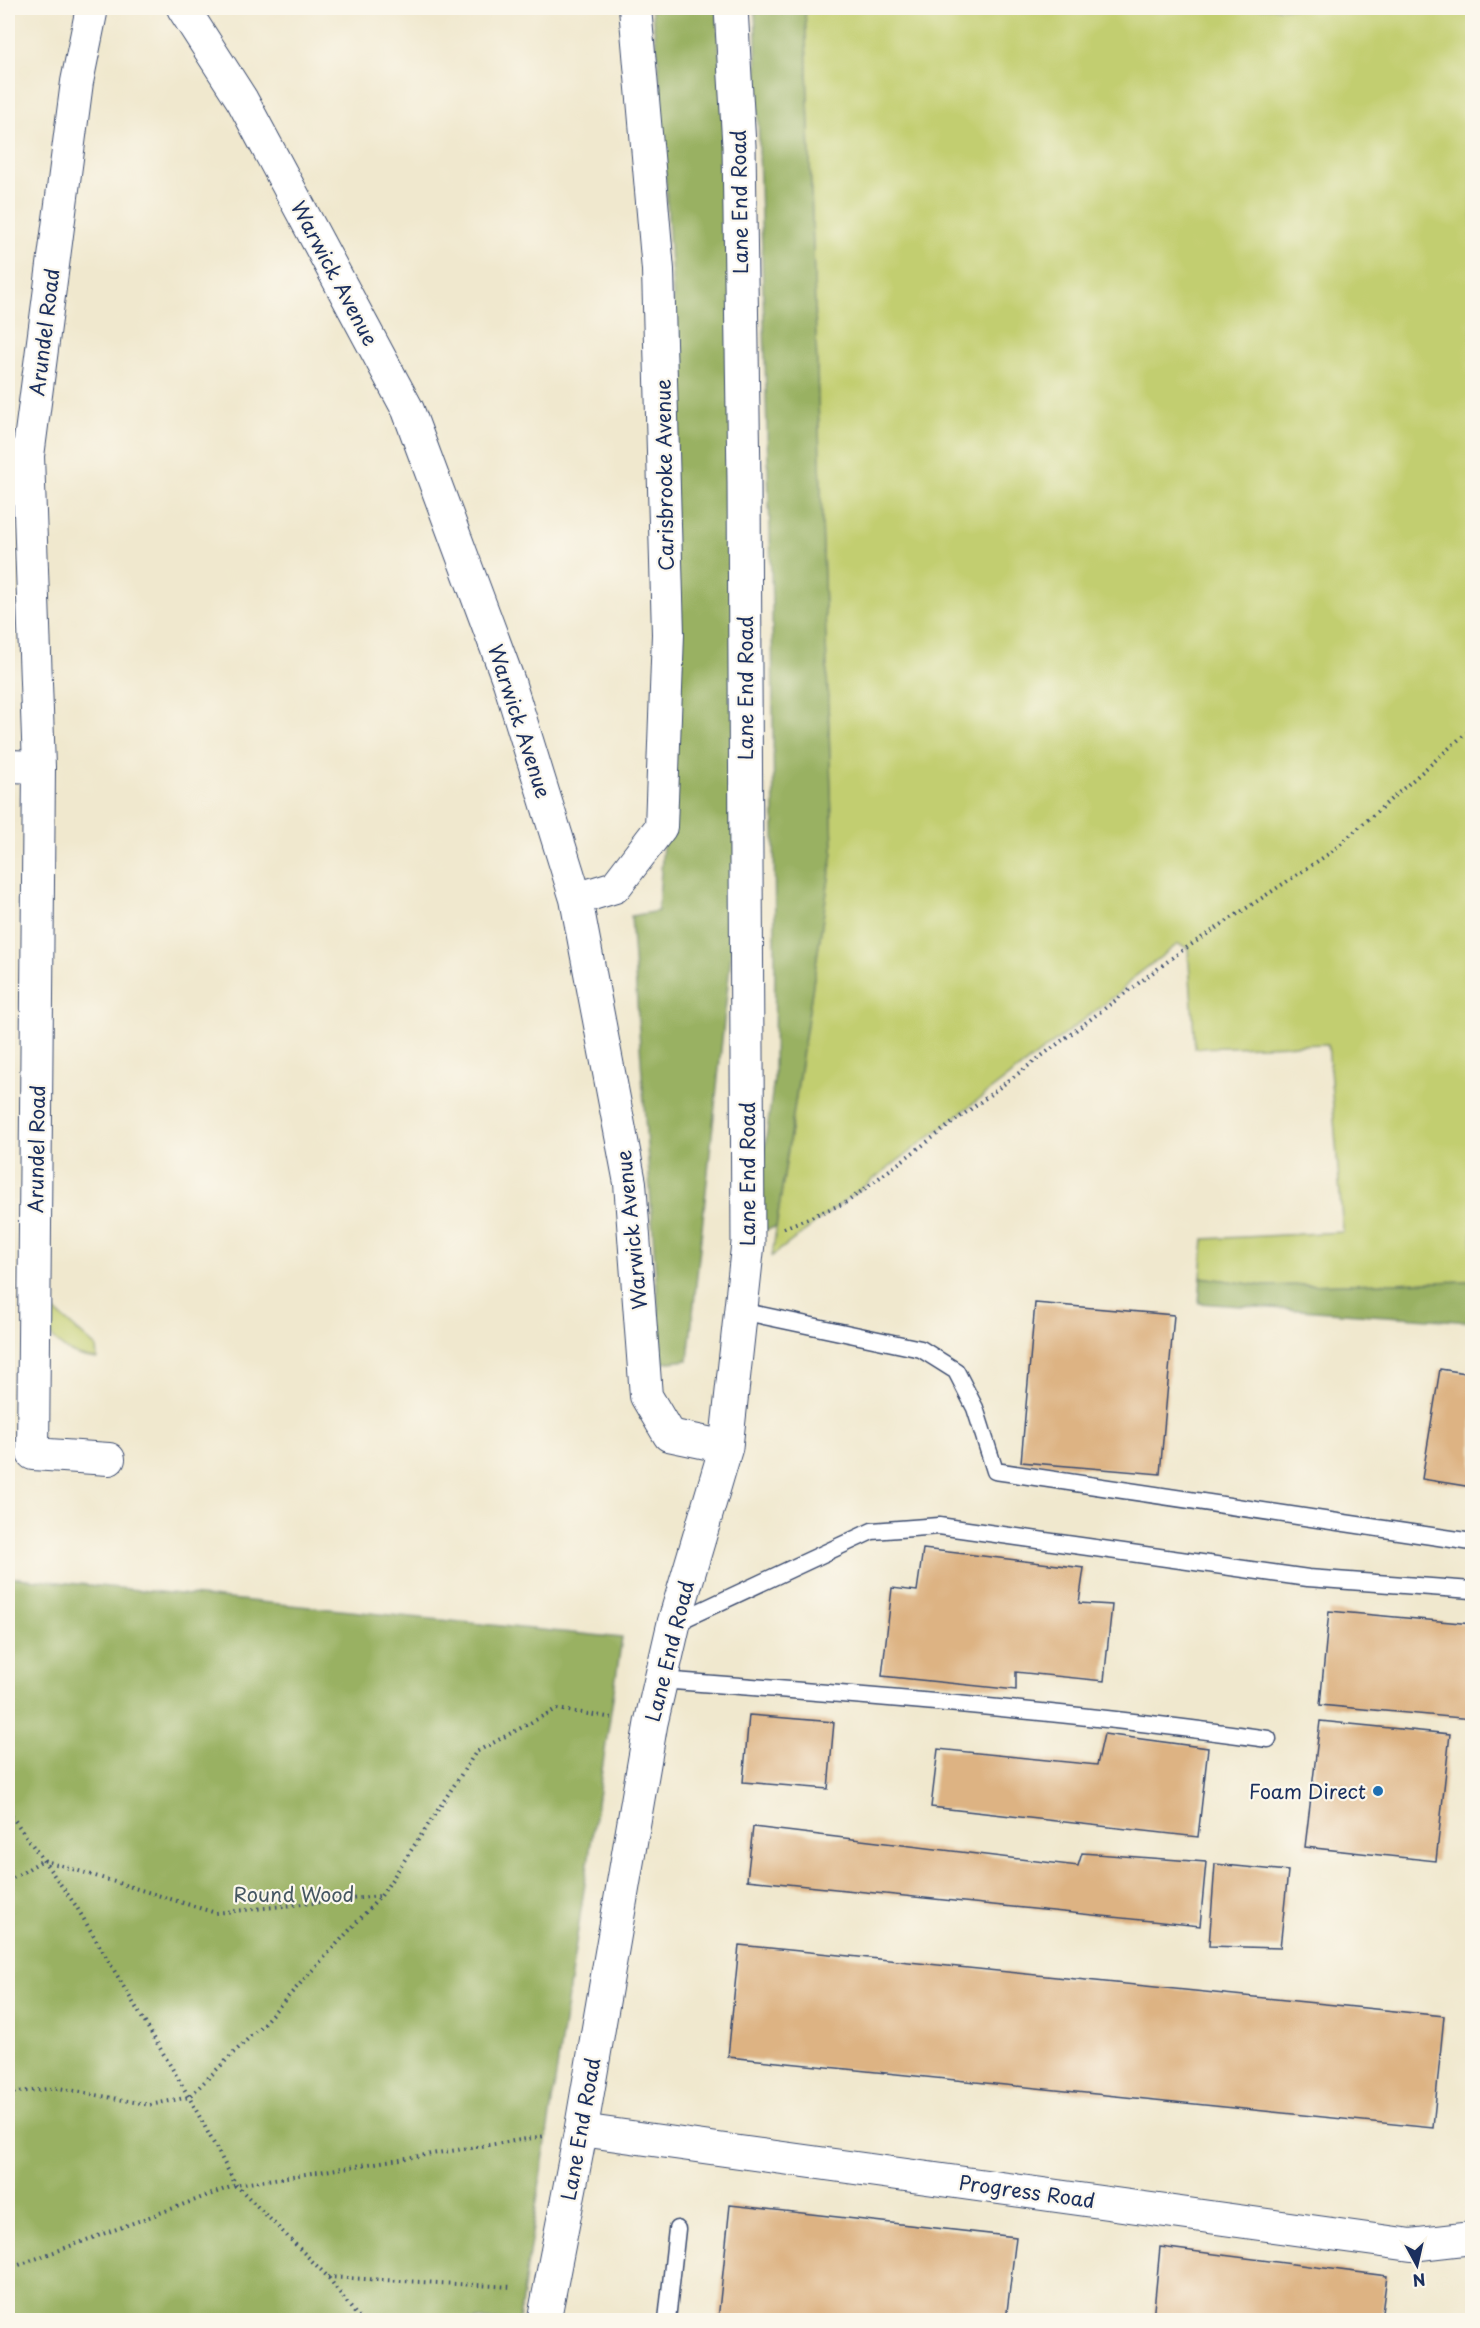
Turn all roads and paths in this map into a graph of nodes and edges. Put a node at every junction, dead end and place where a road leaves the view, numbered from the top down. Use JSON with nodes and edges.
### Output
{"nodes":[{"id":1,"x":92,"y":8,"type":"edge"},
{"id":2,"x":183,"y":8,"type":"edge"},
{"id":3,"x":635,"y":8,"type":"edge"},
{"id":4,"x":730,"y":8,"type":"edge"},
{"id":5,"x":1473,"y":728,"type":"edge"},
{"id":6,"x":8,"y":766,"type":"edge"},
{"id":7,"x":39,"y":767,"type":"junction"},
{"id":8,"x":576,"y":899,"type":"junction"},
{"id":9,"x":748,"y":1243,"type":"junction"},
{"id":10,"x":741,"y":1311,"type":"junction"},
{"id":11,"x":726,"y":1447,"type":"junction"},
{"id":12,"x":109,"y":1459,"type":"dead end"},
{"id":13,"x":1473,"y":1542,"type":"edge"},
{"id":14,"x":1473,"y":1590,"type":"edge"},
{"id":15,"x":674,"y":1623,"type":"junction"},
{"id":16,"x":660,"y":1680,"type":"junction"},
{"id":17,"x":602,"y":1716,"type":"dead end"},
{"id":18,"x":1268,"y":1739,"type":"dead end"},
{"id":19,"x":8,"y":1811,"type":"edge"},
{"id":20,"x":43,"y":1860,"type":"junction"},
{"id":21,"x":8,"y":1881,"type":"edge"},
{"id":22,"x":381,"y":1896,"type":"junction"},
{"id":23,"x":8,"y":2093,"type":"edge"},
{"id":24,"x":189,"y":2097,"type":"junction"},
{"id":25,"x":581,"y":2130,"type":"junction"},
{"id":26,"x":236,"y":2185,"type":"junction"},
{"id":27,"x":677,"y":2229,"type":"dead end"},
{"id":28,"x":1473,"y":2238,"type":"edge"},
{"id":29,"x":8,"y":2269,"type":"edge"},
{"id":30,"x":328,"y":2277,"type":"junction"},
{"id":31,"x":550,"y":2289,"type":"junction"},
{"id":32,"x":360,"y":2320,"type":"edge"},
{"id":33,"x":544,"y":2320,"type":"edge"},
{"id":34,"x":667,"y":2320,"type":"edge"}],
"edges":[{"from":1,"to":7,"type":"street","name":"Arundel Road"},
{"from":2,"to":8,"type":"street","name":"Warwick Avenue"},
{"from":3,"to":8,"type":"street","name":"Carisbrooke Avenue"},
{"from":4,"to":9,"type":"street","name":"Lane End Road"},
{"from":5,"to":9,"type":"path"},
{"from":6,"to":7,"type":"street"},
{"from":7,"to":12,"type":"street","name":"Arundel Road"},
{"from":8,"to":11,"type":"street","name":"Warwick Avenue"},
{"from":9,"to":10,"type":"street","name":"Lane End Road"},
{"from":10,"to":11,"type":"street","name":"Lane End Road"},
{"from":10,"to":13,"type":"lane"},
{"from":11,"to":15,"type":"street","name":"Lane End Road"},
{"from":14,"to":15,"type":"lane"},
{"from":15,"to":16,"type":"street","name":"Lane End Road"},
{"from":16,"to":18,"type":"lane"},
{"from":16,"to":25,"type":"street","name":"Lane End Road"},
{"from":17,"to":22,"type":"path"},
{"from":19,"to":20,"type":"path"},
{"from":20,"to":21,"type":"path"},
{"from":20,"to":22,"type":"path"},
{"from":20,"to":24,"type":"path"},
{"from":22,"to":24,"type":"path"},
{"from":23,"to":24,"type":"path"},
{"from":24,"to":26,"type":"path"},
{"from":25,"to":26,"type":"path"},
{"from":25,"to":28,"type":"street","name":"Progress Road"},
{"from":25,"to":31,"type":"street","name":"Lane End Road"},
{"from":26,"to":29,"type":"path"},
{"from":26,"to":30,"type":"path"},
{"from":27,"to":34,"type":"lane"},
{"from":30,"to":31,"type":"path"},
{"from":30,"to":32,"type":"path"},
{"from":31,"to":33,"type":"street","name":"Lane End Road"}]}
